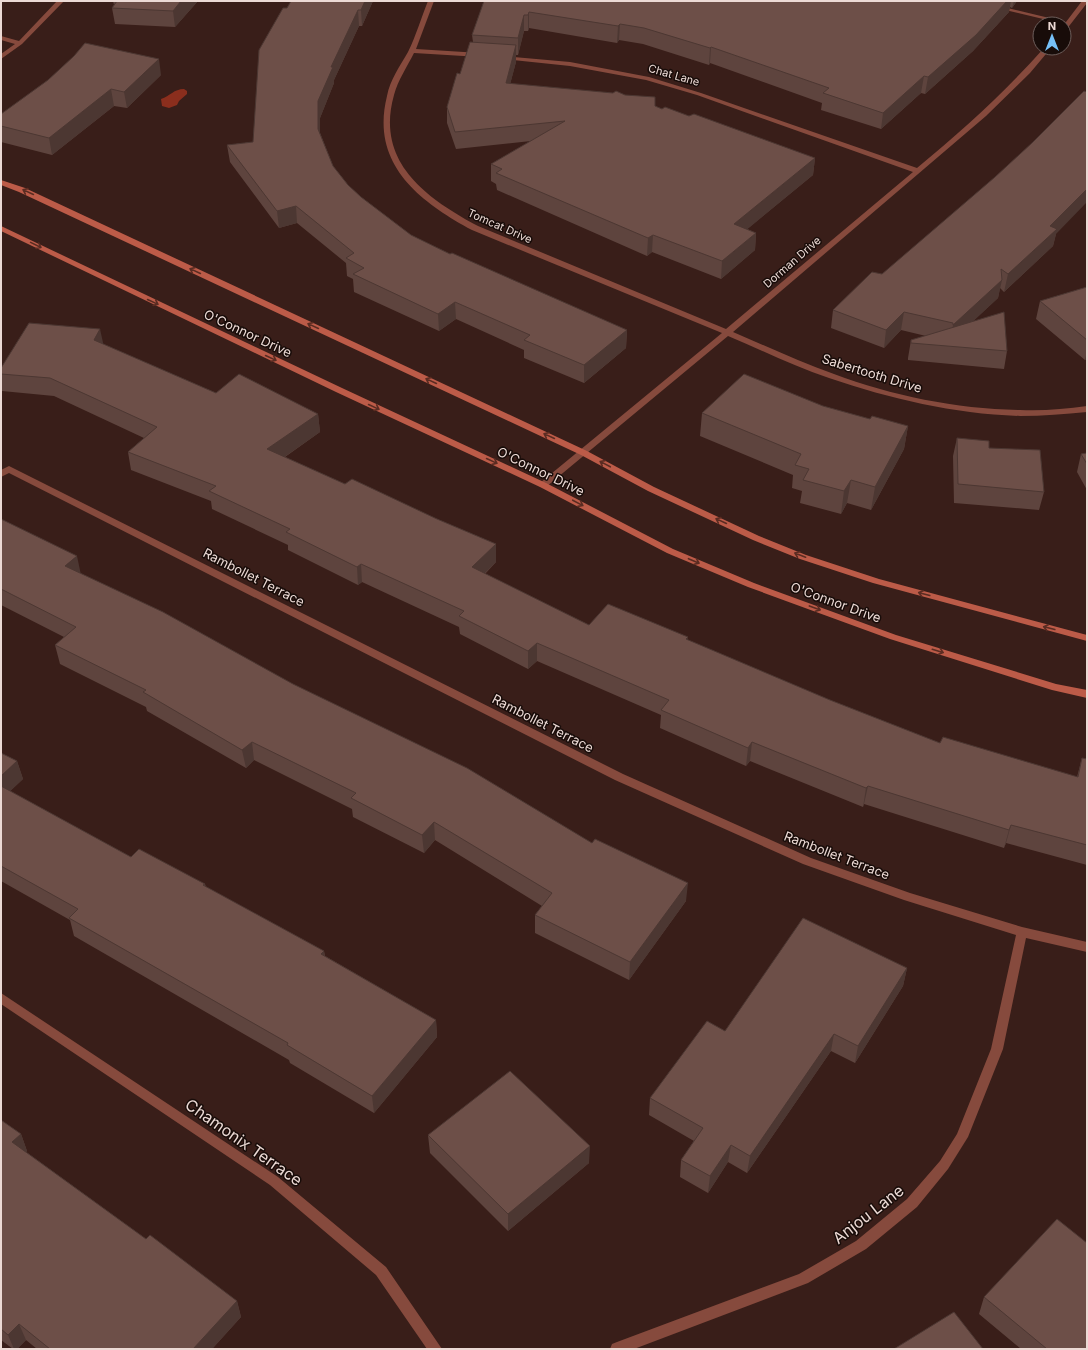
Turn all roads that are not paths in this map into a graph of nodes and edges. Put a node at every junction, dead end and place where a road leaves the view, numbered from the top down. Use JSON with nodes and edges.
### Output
{"nodes":[{"id":1,"x":61,"y":1,"type":"edge"},
{"id":2,"x":431,"y":1,"type":"edge"},
{"id":3,"x":970,"y":1,"type":"edge"},
{"id":4,"x":1085,"y":1,"type":"edge"},
{"id":5,"x":1032,"y":18,"type":"edge"},
{"id":6,"x":1072,"y":19,"type":"edge"},
{"id":7,"x":1,"y":38,"type":"edge"},
{"id":8,"x":20,"y":43,"type":"junction"},
{"id":9,"x":412,"y":51,"type":"junction"},
{"id":10,"x":491,"y":56,"type":"edge"},
{"id":11,"x":1042,"y":56,"type":"edge"},
{"id":12,"x":1,"y":57,"type":"edge"},
{"id":13,"x":499,"y":57,"type":"edge"},
{"id":14,"x":918,"y":171,"type":"junction"},
{"id":15,"x":1,"y":182,"type":"edge"},
{"id":16,"x":1,"y":228,"type":"edge"},
{"id":17,"x":728,"y":332,"type":"junction"},
{"id":18,"x":1087,"y":409,"type":"edge"},
{"id":19,"x":584,"y":453,"type":"junction"},
{"id":20,"x":5,"y":472,"type":"edge"},
{"id":21,"x":544,"y":485,"type":"junction"},
{"id":22,"x":1087,"y":638,"type":"edge"},
{"id":23,"x":1087,"y":694,"type":"edge"},
{"id":24,"x":1022,"y":932,"type":"junction"},
{"id":25,"x":1087,"y":947,"type":"edge"},
{"id":26,"x":1,"y":998,"type":"edge"},
{"id":27,"x":435,"y":1349,"type":"edge"},
{"id":28,"x":617,"y":1349,"type":"edge"}],
"edges":[{"from":1,"to":8,"type":"street"},
{"from":2,"to":9,"type":"street","name":"Tomcat Drive"},
{"from":3,"to":5,"type":"street"},
{"from":4,"to":6,"type":"street"},
{"from":7,"to":8,"type":"street"},
{"from":8,"to":12,"type":"street"},
{"from":9,"to":10,"type":"street"},
{"from":9,"to":17,"type":"street","name":"Tomcat Drive"},
{"from":11,"to":14,"type":"street","name":"Dorman Drive"},
{"from":13,"to":14,"type":"street","name":"Chat Lane"},
{"from":14,"to":17,"type":"street","name":"Dorman Drive"},
{"from":19,"to":15,"type":"main road","one_way":true},
{"from":16,"to":21,"type":"main road","name":"O'Connor Drive","one_way":true},
{"from":17,"to":18,"type":"street","name":"Sabertooth Drive"},
{"from":17,"to":19,"type":"street","name":"Dorman Drive"},
{"from":19,"to":21,"type":"street","name":"Dorman Drive"},
{"from":22,"to":19,"type":"main road","one_way":true},
{"from":20,"to":24,"type":"street","name":"Rambollet Terrace"},
{"from":21,"to":23,"type":"main road","name":"O'Connor Drive","one_way":true},
{"from":24,"to":25,"type":"street","name":"Rambollet Terrace"},
{"from":24,"to":28,"type":"street","name":"Anjou Lane"},
{"from":26,"to":27,"type":"street","name":"Chamonix Terrace"}]}
